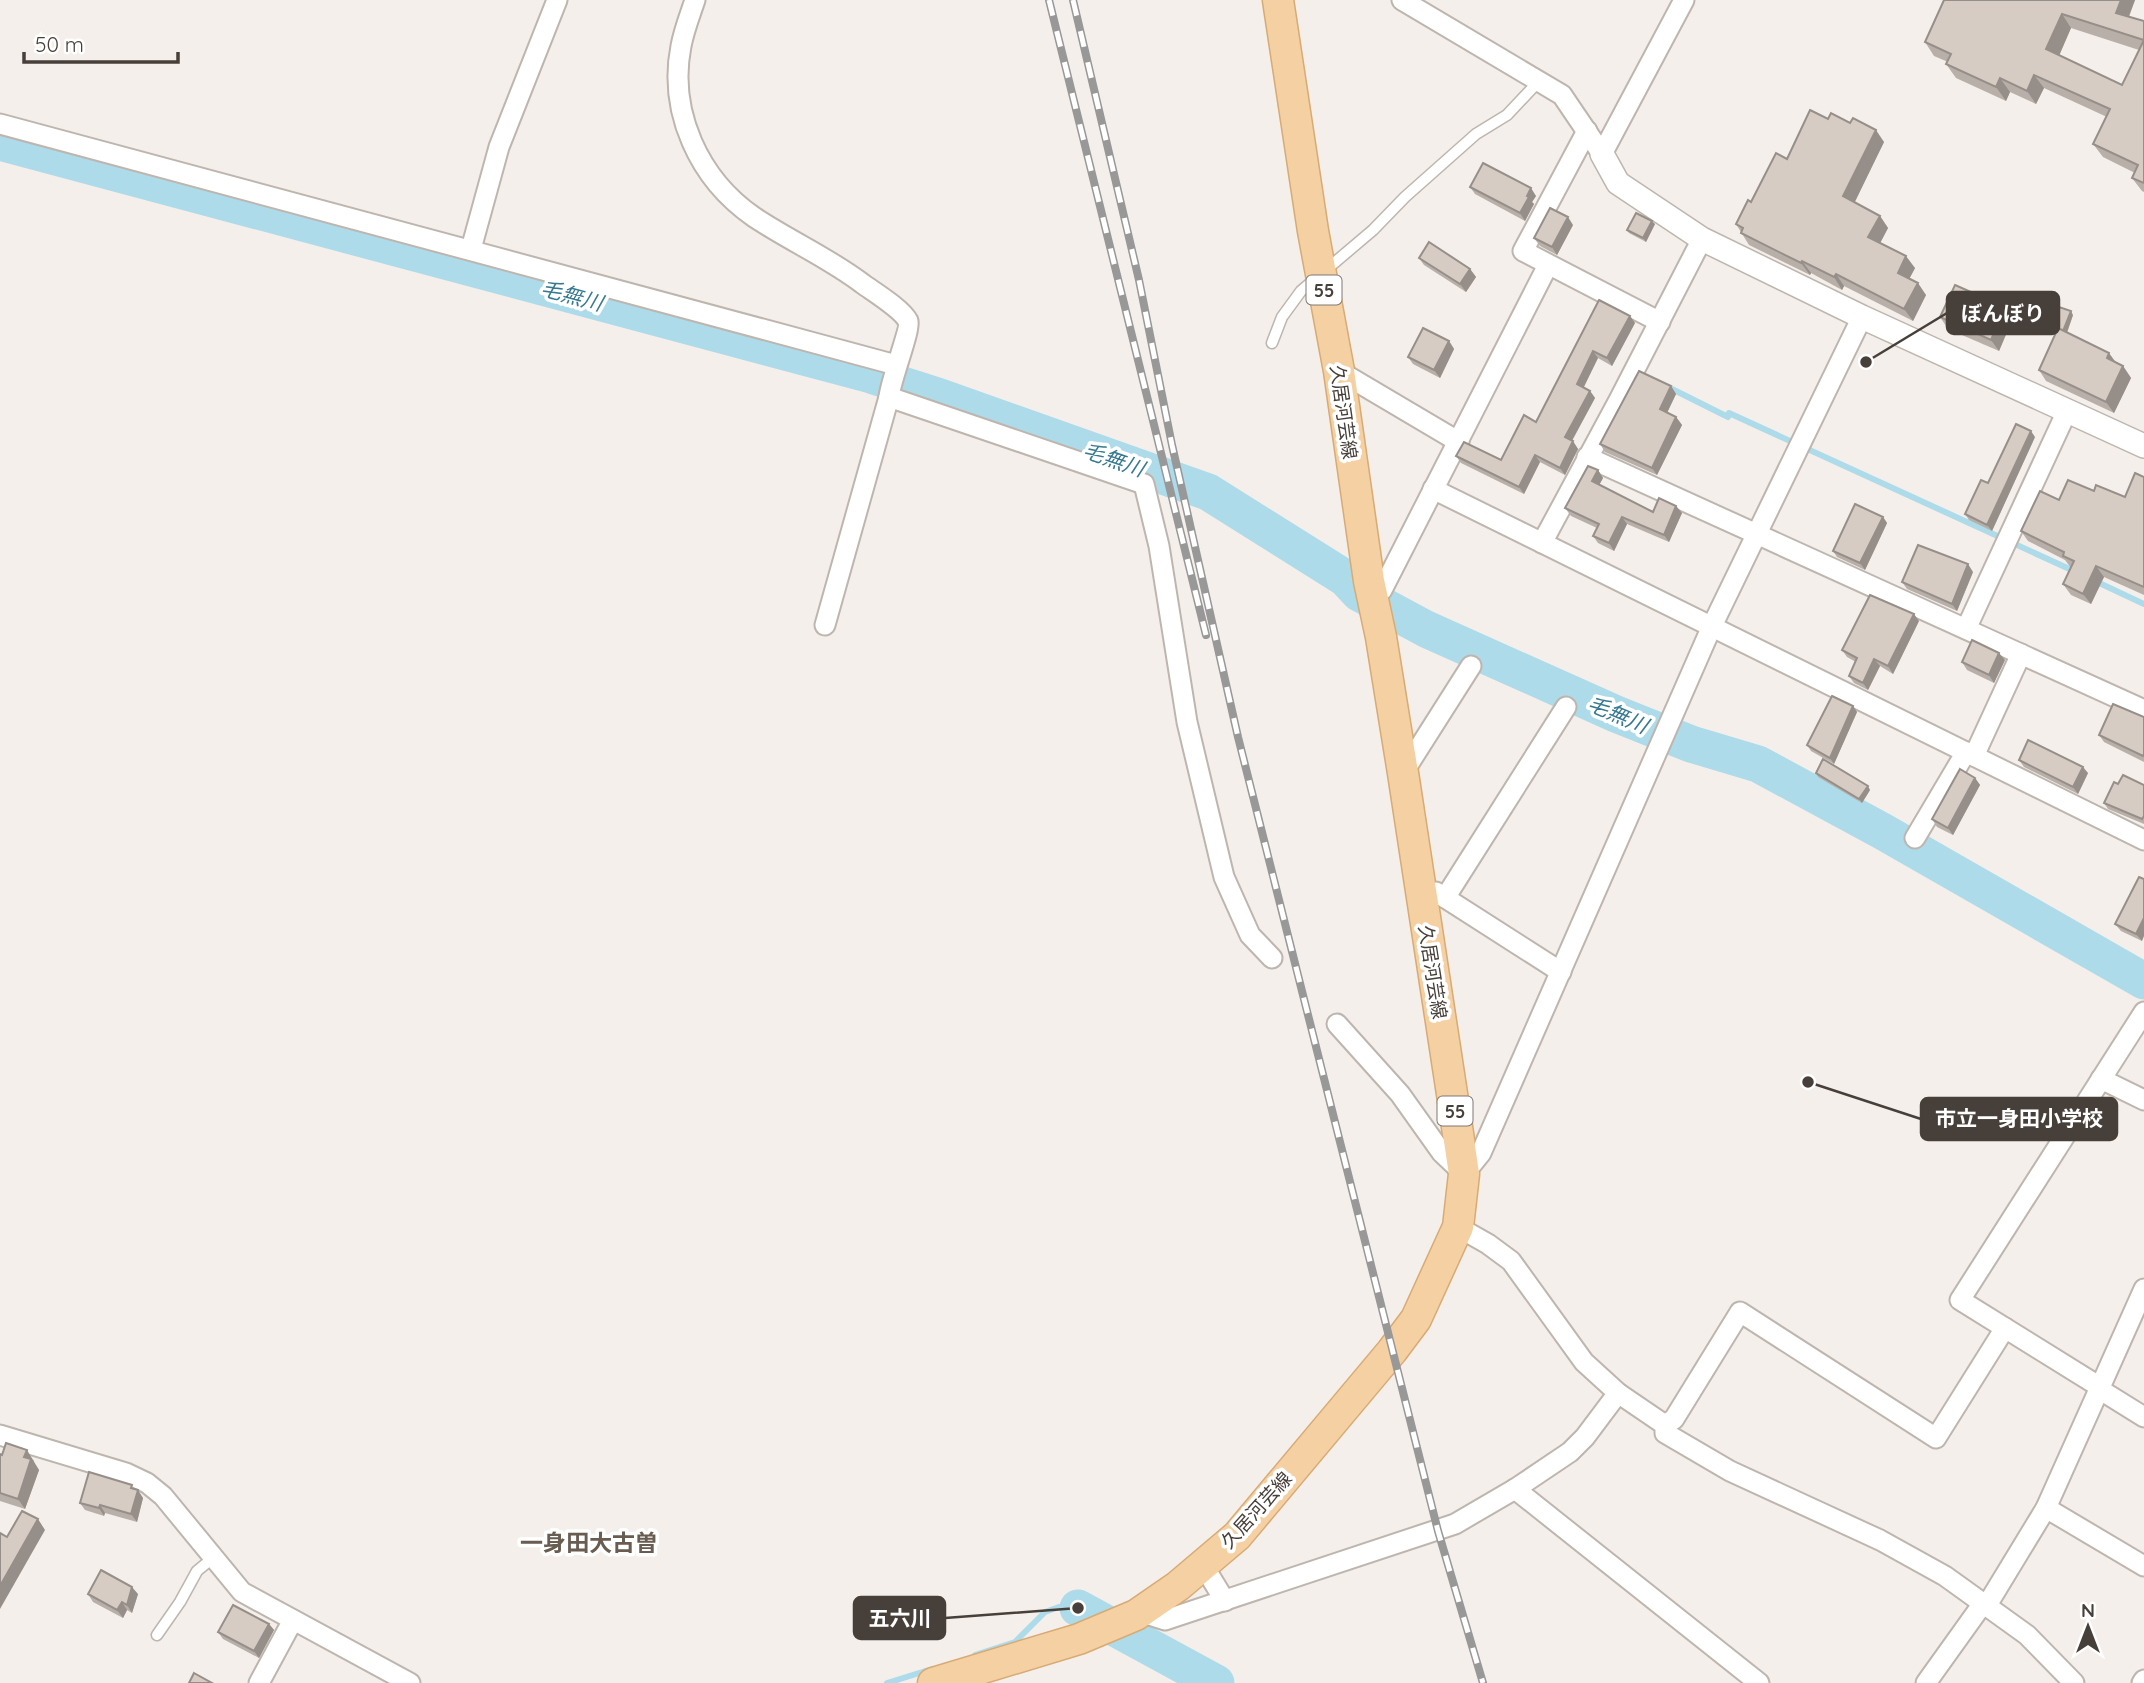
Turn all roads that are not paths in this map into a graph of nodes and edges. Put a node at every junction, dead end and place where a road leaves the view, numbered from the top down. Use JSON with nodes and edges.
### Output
{"nodes":[{"id":1,"x":557,"y":0,"type":"edge"},
{"id":2,"x":695,"y":0,"type":"edge"},
{"id":3,"x":1278,"y":0,"type":"edge"},
{"id":4,"x":1402,"y":0,"type":"edge"},
{"id":5,"x":1684,"y":0,"type":"edge"},
{"id":6,"x":1539,"y":81,"type":"junction"},
{"id":7,"x":0,"y":124,"type":"edge"},
{"id":8,"x":1587,"y":131,"type":"junction"},
{"id":9,"x":1602,"y":154,"type":"junction"},
{"id":10,"x":1702,"y":239,"type":"junction"},
{"id":11,"x":471,"y":250,"type":"junction"},
{"id":12,"x":1548,"y":265,"type":"junction"},
{"id":13,"x":1321,"y":273,"type":"junction"},
{"id":14,"x":1861,"y":317,"type":"junction"},
{"id":15,"x":1660,"y":322,"type":"junction"},
{"id":16,"x":1272,"y":343,"type":"dead end"},
{"id":17,"x":895,"y":367,"type":"junction"},
{"id":18,"x":1339,"y":371,"type":"junction"},
{"id":19,"x":889,"y":395,"type":"junction"},
{"id":20,"x":2067,"y":411,"type":"junction"},
{"id":21,"x":1459,"y":442,"type":"junction"},
{"id":22,"x":2144,"y":446,"type":"edge"},
{"id":23,"x":1587,"y":457,"type":"junction"},
{"id":24,"x":1433,"y":489,"type":"junction"},
{"id":25,"x":1755,"y":533,"type":"junction"},
{"id":26,"x":1542,"y":542,"type":"junction"},
{"id":27,"x":1369,"y":581,"type":"junction"},
{"id":28,"x":825,"y":625,"type":"dead end"},
{"id":29,"x":1712,"y":626,"type":"junction"},
{"id":30,"x":1966,"y":629,"type":"junction"},
{"id":31,"x":2021,"y":654,"type":"junction"},
{"id":32,"x":1471,"y":666,"type":"dead end"},
{"id":33,"x":1566,"y":706,"type":"dead end"},
{"id":34,"x":2144,"y":710,"type":"edge"},
{"id":35,"x":1970,"y":754,"type":"junction"},
{"id":36,"x":1403,"y":773,"type":"junction"},
{"id":37,"x":1915,"y":838,"type":"dead end"},
{"id":38,"x":2144,"y":841,"type":"edge"},
{"id":39,"x":1418,"y":879,"type":"junction"},
{"id":40,"x":1444,"y":898,"type":"junction"},
{"id":41,"x":1272,"y":958,"type":"dead end"},
{"id":42,"x":1561,"y":972,"type":"junction"},
{"id":43,"x":2144,"y":1012,"type":"edge"},
{"id":44,"x":1337,"y":1024,"type":"dead end"},
{"id":45,"x":2101,"y":1079,"type":"junction"},
{"id":46,"x":2144,"y":1100,"type":"edge"},
{"id":47,"x":1464,"y":1174,"type":"junction"},
{"id":48,"x":1458,"y":1227,"type":"junction"},
{"id":49,"x":2144,"y":1289,"type":"edge"},
{"id":50,"x":2005,"y":1328,"type":"junction"},
{"id":51,"x":2100,"y":1388,"type":"junction"},
{"id":52,"x":1618,"y":1393,"type":"junction"},
{"id":53,"x":2144,"y":1417,"type":"edge"},
{"id":54,"x":1665,"y":1425,"type":"junction"},
{"id":55,"x":0,"y":1435,"type":"edge"},
{"id":56,"x":1515,"y":1489,"type":"junction"},
{"id":57,"x":2046,"y":1508,"type":"junction"},
{"id":58,"x":214,"y":1557,"type":"junction"},
{"id":59,"x":1203,"y":1565,"type":"junction"},
{"id":60,"x":2144,"y":1566,"type":"edge"},
{"id":61,"x":1225,"y":1601,"type":"junction"},
{"id":62,"x":1986,"y":1604,"type":"junction"},
{"id":63,"x":1138,"y":1614,"type":"junction"},
{"id":64,"x":293,"y":1620,"type":"junction"},
{"id":65,"x":157,"y":1635,"type":"dead end"},
{"id":66,"x":259,"y":1683,"type":"edge"},
{"id":67,"x":410,"y":1683,"type":"edge"},
{"id":68,"x":933,"y":1683,"type":"edge"},
{"id":69,"x":1759,"y":1683,"type":"edge"},
{"id":70,"x":1926,"y":1683,"type":"edge"},
{"id":71,"x":2074,"y":1683,"type":"edge"}],
"edges":[{"from":1,"to":11,"type":"street"},
{"from":2,"to":17,"type":"street"},
{"from":3,"to":13,"type":"main road","name":"久居河芸線","number":"55"},
{"from":4,"to":6,"type":"street"},
{"from":5,"to":9,"type":"street"},
{"from":6,"to":8,"type":"street"},
{"from":6,"to":13,"type":"lane"},
{"from":7,"to":11,"type":"street"},
{"from":8,"to":9,"type":"street"},
{"from":8,"to":12,"type":"street"},
{"from":9,"to":10,"type":"street"},
{"from":10,"to":14,"type":"street"},
{"from":10,"to":15,"type":"street"},
{"from":11,"to":17,"type":"street"},
{"from":12,"to":15,"type":"street"},
{"from":12,"to":21,"type":"street"},
{"from":13,"to":16,"type":"lane"},
{"from":13,"to":18,"type":"main road","name":"久居河芸線","number":"55"},
{"from":14,"to":20,"type":"street"},
{"from":14,"to":25,"type":"street"},
{"from":15,"to":23,"type":"street"},
{"from":17,"to":19,"type":"street"},
{"from":18,"to":21,"type":"street"},
{"from":18,"to":27,"type":"main road","name":"久居河芸線","number":"55"},
{"from":19,"to":28,"type":"street"},
{"from":19,"to":41,"type":"street"},
{"from":20,"to":22,"type":"street"},
{"from":20,"to":30,"type":"street"},
{"from":21,"to":24,"type":"street"},
{"from":23,"to":25,"type":"street"},
{"from":23,"to":26,"type":"street"},
{"from":24,"to":26,"type":"street"},
{"from":24,"to":27,"type":"street"},
{"from":25,"to":29,"type":"street"},
{"from":25,"to":30,"type":"street"},
{"from":26,"to":29,"type":"street"},
{"from":27,"to":36,"type":"main road","name":"久居河芸線","number":"55"},
{"from":29,"to":35,"type":"street"},
{"from":29,"to":42,"type":"street"},
{"from":30,"to":31,"type":"street"},
{"from":31,"to":34,"type":"street"},
{"from":31,"to":35,"type":"street"},
{"from":32,"to":36,"type":"street"},
{"from":33,"to":40,"type":"street"},
{"from":35,"to":37,"type":"street"},
{"from":35,"to":38,"type":"street"},
{"from":36,"to":39,"type":"main road","name":"久居河芸線","number":"55"},
{"from":39,"to":40,"type":"street"},
{"from":39,"to":47,"type":"main road","name":"久居河芸線","number":"55"},
{"from":40,"to":42,"type":"street"},
{"from":42,"to":47,"type":"street"},
{"from":43,"to":45,"type":"street"},
{"from":44,"to":47,"type":"street"},
{"from":45,"to":46,"type":"street"},
{"from":45,"to":50,"type":"street"},
{"from":47,"to":48,"type":"main road","name":"久居河芸線","number":"55"},
{"from":48,"to":52,"type":"street"},
{"from":48,"to":59,"type":"main road","name":"久居河芸線","number":"55"},
{"from":49,"to":51,"type":"street"},
{"from":50,"to":51,"type":"street"},
{"from":50,"to":54,"type":"street"},
{"from":51,"to":53,"type":"street"},
{"from":51,"to":57,"type":"street"},
{"from":52,"to":54,"type":"street"},
{"from":52,"to":56,"type":"street"},
{"from":54,"to":62,"type":"street"},
{"from":55,"to":58,"type":"street"},
{"from":56,"to":61,"type":"street"},
{"from":56,"to":69,"type":"street"},
{"from":57,"to":60,"type":"street"},
{"from":57,"to":62,"type":"street"},
{"from":58,"to":64,"type":"street"},
{"from":58,"to":65,"type":"lane"},
{"from":59,"to":61,"type":"street"},
{"from":59,"to":63,"type":"main road","name":"久居河芸線","number":"55"},
{"from":61,"to":63,"type":"street"},
{"from":62,"to":70,"type":"street"},
{"from":62,"to":71,"type":"street"},
{"from":63,"to":68,"type":"main road","name":"久居河芸線","number":"55"},
{"from":64,"to":66,"type":"street"},
{"from":64,"to":67,"type":"street"}]}
